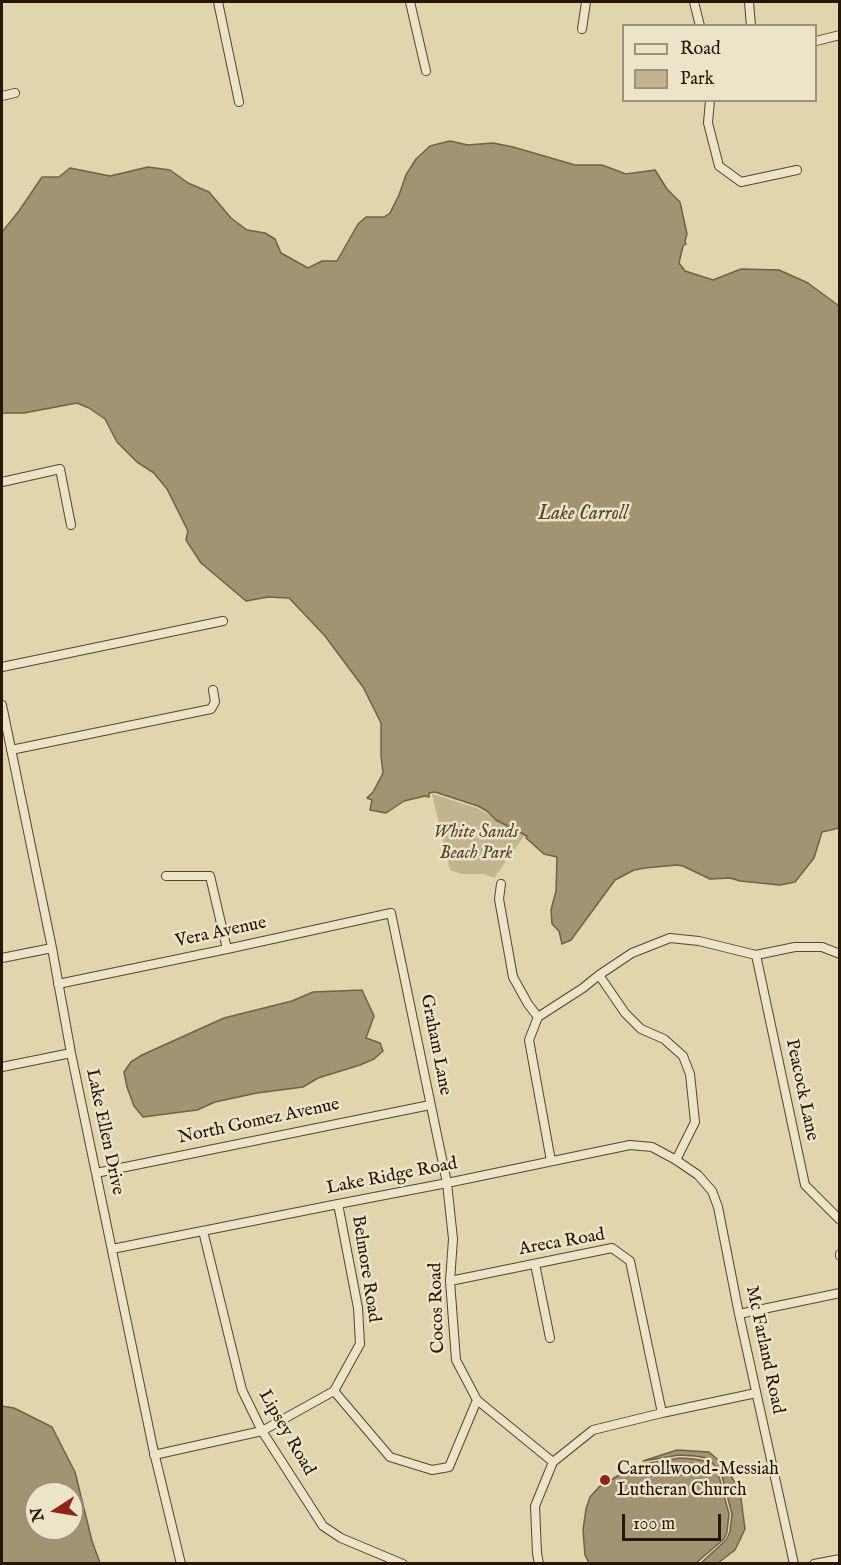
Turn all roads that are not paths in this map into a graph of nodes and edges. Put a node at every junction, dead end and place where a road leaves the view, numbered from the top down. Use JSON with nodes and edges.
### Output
{"nodes":[{"id":1,"x":218,"y":2,"type":"edge"},
{"id":2,"x":410,"y":2,"type":"edge"},
{"id":3,"x":586,"y":2,"type":"edge"},
{"id":4,"x":694,"y":2,"type":"edge"},
{"id":5,"x":749,"y":2,"type":"edge"},
{"id":6,"x":700,"y":24,"type":"edge"},
{"id":7,"x":751,"y":24,"type":"edge"},
{"id":8,"x":582,"y":29,"type":"dead end"},
{"id":9,"x":840,"y":35,"type":"edge"},
{"id":10,"x":817,"y":41,"type":"edge"},
{"id":11,"x":426,"y":71,"type":"dead end"},
{"id":12,"x":15,"y":93,"type":"dead end"},
{"id":13,"x":2,"y":96,"type":"edge"},
{"id":14,"x":239,"y":102,"type":"dead end"},
{"id":15,"x":710,"y":102,"type":"edge"},
{"id":16,"x":798,"y":170,"type":"dead end"},
{"id":17,"x":2,"y":482,"type":"edge"},
{"id":18,"x":71,"y":525,"type":"dead end"},
{"id":19,"x":223,"y":621,"type":"dead end"},
{"id":20,"x":2,"y":667,"type":"edge"},
{"id":21,"x":213,"y":690,"type":"dead end"},
{"id":22,"x":2,"y":705,"type":"edge"},
{"id":23,"x":11,"y":750,"type":"junction"},
{"id":24,"x":166,"y":876,"type":"dead end"},
{"id":25,"x":501,"y":884,"type":"dead end"},
{"id":26,"x":391,"y":913,"type":"joint"},
{"id":27,"x":52,"y":948,"type":"junction"},
{"id":28,"x":227,"y":949,"type":"junction"},
{"id":29,"x":840,"y":954,"type":"edge"},
{"id":30,"x":756,"y":955,"type":"junction"},
{"id":31,"x":2,"y":958,"type":"edge"},
{"id":32,"x":599,"y":975,"type":"junction"},
{"id":33,"x":58,"y":984,"type":"junction"},
{"id":34,"x":537,"y":1017,"type":"junction"},
{"id":35,"x":71,"y":1053,"type":"junction"},
{"id":36,"x":2,"y":1067,"type":"edge"},
{"id":37,"x":430,"y":1104,"type":"junction"},
{"id":38,"x":676,"y":1160,"type":"junction"},
{"id":39,"x":551,"y":1161,"type":"junction"},
{"id":40,"x":96,"y":1173,"type":"junction"},
{"id":41,"x":447,"y":1184,"type":"junction"},
{"id":42,"x":338,"y":1204,"type":"junction"},
{"id":43,"x":840,"y":1220,"type":"edge"},
{"id":44,"x":203,"y":1231,"type":"junction"},
{"id":45,"x":112,"y":1249,"type":"junction"},
{"id":46,"x":534,"y":1264,"type":"junction"},
{"id":47,"x":450,"y":1281,"type":"junction"},
{"id":48,"x":840,"y":1293,"type":"edge"},
{"id":49,"x":739,"y":1314,"type":"junction"},
{"id":50,"x":550,"y":1338,"type":"dead end"},
{"id":51,"x":334,"y":1391,"type":"junction"},
{"id":52,"x":756,"y":1393,"type":"junction"},
{"id":53,"x":477,"y":1400,"type":"junction"},
{"id":54,"x":662,"y":1413,"type":"junction"},
{"id":55,"x":262,"y":1431,"type":"junction"},
{"id":56,"x":154,"y":1455,"type":"junction"},
{"id":57,"x":553,"y":1462,"type":"junction"},
{"id":58,"x":840,"y":1559,"type":"edge"},
{"id":59,"x":181,"y":1563,"type":"edge"},
{"id":60,"x":403,"y":1563,"type":"edge"},
{"id":61,"x":539,"y":1563,"type":"edge"},
{"id":62,"x":794,"y":1563,"type":"edge"},
{"id":63,"x":814,"y":1563,"type":"edge"}],
"edges":[{"from":1,"to":14,"type":"street"},
{"from":2,"to":11,"type":"street"},
{"from":3,"to":8,"type":"street"},
{"from":4,"to":6,"type":"street"},
{"from":5,"to":7,"type":"street"},
{"from":9,"to":10,"type":"street"},
{"from":12,"to":13,"type":"street"},
{"from":15,"to":16,"type":"street"},
{"from":17,"to":18,"type":"street"},
{"from":19,"to":20,"type":"street"},
{"from":21,"to":23,"type":"street"},
{"from":22,"to":23,"type":"street","name":"Lake Ellen Drive"},
{"from":23,"to":27,"type":"street","name":"Lake Ellen Drive"},
{"from":24,"to":28,"type":"street"},
{"from":25,"to":34,"type":"street"},
{"from":26,"to":28,"type":"street","name":"Vera Avenue"},
{"from":26,"to":37,"type":"street","name":"Graham Lane"},
{"from":27,"to":31,"type":"street"},
{"from":27,"to":33,"type":"street","name":"Lake Ellen Drive"},
{"from":28,"to":33,"type":"street","name":"Vera Avenue"},
{"from":29,"to":30,"type":"street"},
{"from":30,"to":32,"type":"street"},
{"from":30,"to":43,"type":"street","name":"Peacock Lane"},
{"from":32,"to":34,"type":"street"},
{"from":32,"to":38,"type":"street"},
{"from":33,"to":35,"type":"street","name":"Lake Ellen Drive"},
{"from":34,"to":39,"type":"street"},
{"from":35,"to":36,"type":"street"},
{"from":35,"to":40,"type":"street","name":"Lake Ellen Drive"},
{"from":37,"to":40,"type":"street","name":"North Gomez Avenue"},
{"from":37,"to":41,"type":"street","name":"Graham Lane"},
{"from":38,"to":39,"type":"street","name":"Lake Ridge Road"},
{"from":38,"to":49,"type":"street","name":"Mc Farland Road"},
{"from":39,"to":41,"type":"street","name":"Lake Ridge Road"},
{"from":40,"to":45,"type":"street","name":"Lake Ellen Drive"},
{"from":41,"to":42,"type":"street","name":"Lake Ridge Road"},
{"from":41,"to":47,"type":"street","name":"Cocos Road"},
{"from":42,"to":44,"type":"street","name":"Lake Ridge Road"},
{"from":42,"to":51,"type":"street","name":"Belmore Road"},
{"from":44,"to":45,"type":"street","name":"Lake Ridge Road"},
{"from":44,"to":55,"type":"street","name":"Lipsey Road"},
{"from":45,"to":56,"type":"street","name":"Lake Ellen Drive"},
{"from":46,"to":47,"type":"street","name":"Areca Road"},
{"from":46,"to":50,"type":"street"},
{"from":46,"to":54,"type":"street","name":"Areca Road"},
{"from":47,"to":53,"type":"street","name":"Cocos Road"},
{"from":48,"to":49,"type":"street"},
{"from":49,"to":52,"type":"street","name":"Mc Farland Road"},
{"from":51,"to":53,"type":"street"},
{"from":51,"to":55,"type":"street"},
{"from":52,"to":54,"type":"street"},
{"from":52,"to":62,"type":"street","name":"Mc Farland Road"},
{"from":53,"to":57,"type":"street","name":"Cocos Road"},
{"from":54,"to":57,"type":"street"},
{"from":55,"to":56,"type":"street"},
{"from":55,"to":60,"type":"street","name":"Lipsey Road"},
{"from":56,"to":59,"type":"street","name":"Lake Ellen Drive"},
{"from":57,"to":61,"type":"street"},
{"from":58,"to":63,"type":"street"}]}
